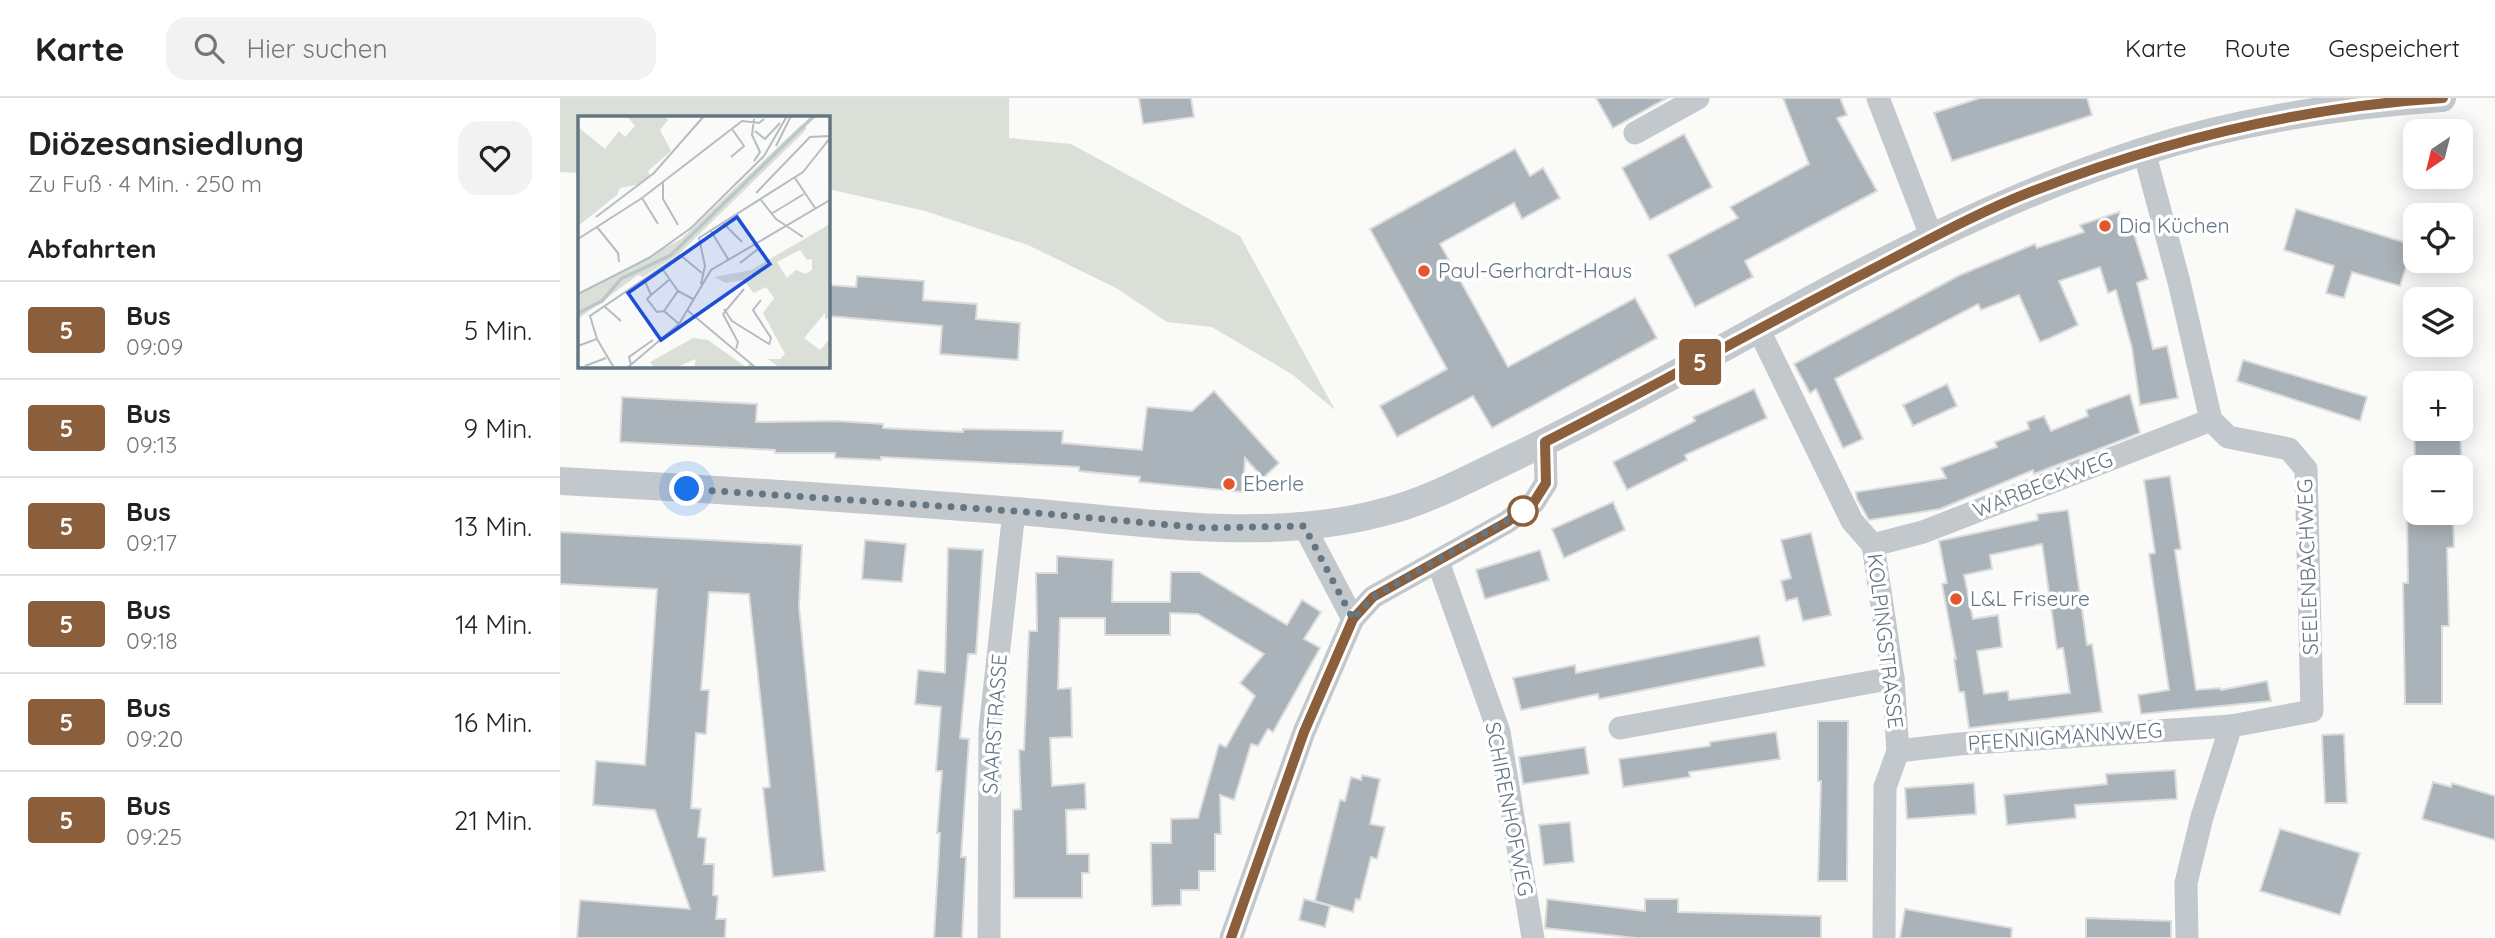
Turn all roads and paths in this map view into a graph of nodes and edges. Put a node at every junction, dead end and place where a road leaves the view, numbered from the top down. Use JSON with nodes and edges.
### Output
{"nodes":[{"id":1,"x":1698,"y":98,"type":"edge"},
{"id":2,"x":1878,"y":98,"type":"edge"},
{"id":3,"x":2442,"y":98,"type":"edge"},
{"id":4,"x":1635,"y":133,"type":"dead end"},
{"id":5,"x":2144,"y":151,"type":"junction"},
{"id":6,"x":1933,"y":238,"type":"junction"},
{"id":7,"x":1758,"y":328,"type":"junction"},
{"id":8,"x":2211,"y":420,"type":"junction"},
{"id":9,"x":1545,"y":442,"type":"junction"},
{"id":10,"x":560,"y":481,"type":"edge"},
{"id":11,"x":1014,"y":511,"type":"junction"},
{"id":12,"x":1304,"y":526,"type":"junction"},
{"id":13,"x":1874,"y":545,"type":"junction"},
{"id":14,"x":1438,"y":562,"type":"junction"},
{"id":15,"x":1353,"y":619,"type":"junction"},
{"id":16,"x":1893,"y":678,"type":"junction"},
{"id":17,"x":2231,"y":726,"type":"junction"},
{"id":18,"x":1620,"y":728,"type":"dead end"},
{"id":19,"x":1898,"y":751,"type":"junction"},
{"id":20,"x":989,"y":938,"type":"edge"},
{"id":21,"x":1231,"y":938,"type":"edge"},
{"id":22,"x":1533,"y":938,"type":"edge"},
{"id":23,"x":1884,"y":938,"type":"edge"},
{"id":24,"x":2187,"y":938,"type":"edge"}],
"edges":[{"from":1,"to":4,"type":"street"},
{"from":2,"to":6,"type":"street"},
{"from":3,"to":5,"type":"street"},
{"from":5,"to":6,"type":"street"},
{"from":5,"to":8,"type":"street"},
{"from":6,"to":7,"type":"street"},
{"from":7,"to":9,"type":"street"},
{"from":7,"to":13,"type":"street","name":"KOLPINGSTRASSE"},
{"from":8,"to":13,"type":"street","name":"WARBECKWEG"},
{"from":8,"to":17,"type":"street","name":"SEELENBACHWEG"},
{"from":9,"to":12,"type":"street"},
{"from":9,"to":14,"type":"street"},
{"from":10,"to":11,"type":"street"},
{"from":11,"to":12,"type":"street"},
{"from":11,"to":20,"type":"street","name":"SAARSTRASSE"},
{"from":12,"to":15,"type":"street"},
{"from":13,"to":16,"type":"street","name":"KOLPINGSTRASSE"},
{"from":14,"to":15,"type":"street"},
{"from":14,"to":22,"type":"street","name":"SCHIRENHOFWEG"},
{"from":15,"to":21,"type":"street"},
{"from":16,"to":18,"type":"street"},
{"from":16,"to":19,"type":"street","name":"KOLPINGSTRASSE"},
{"from":17,"to":19,"type":"street","name":"PFENNIGMANNWEG"},
{"from":17,"to":24,"type":"street"},
{"from":19,"to":23,"type":"street","name":"KOLPINGSTRASSE"}]}
